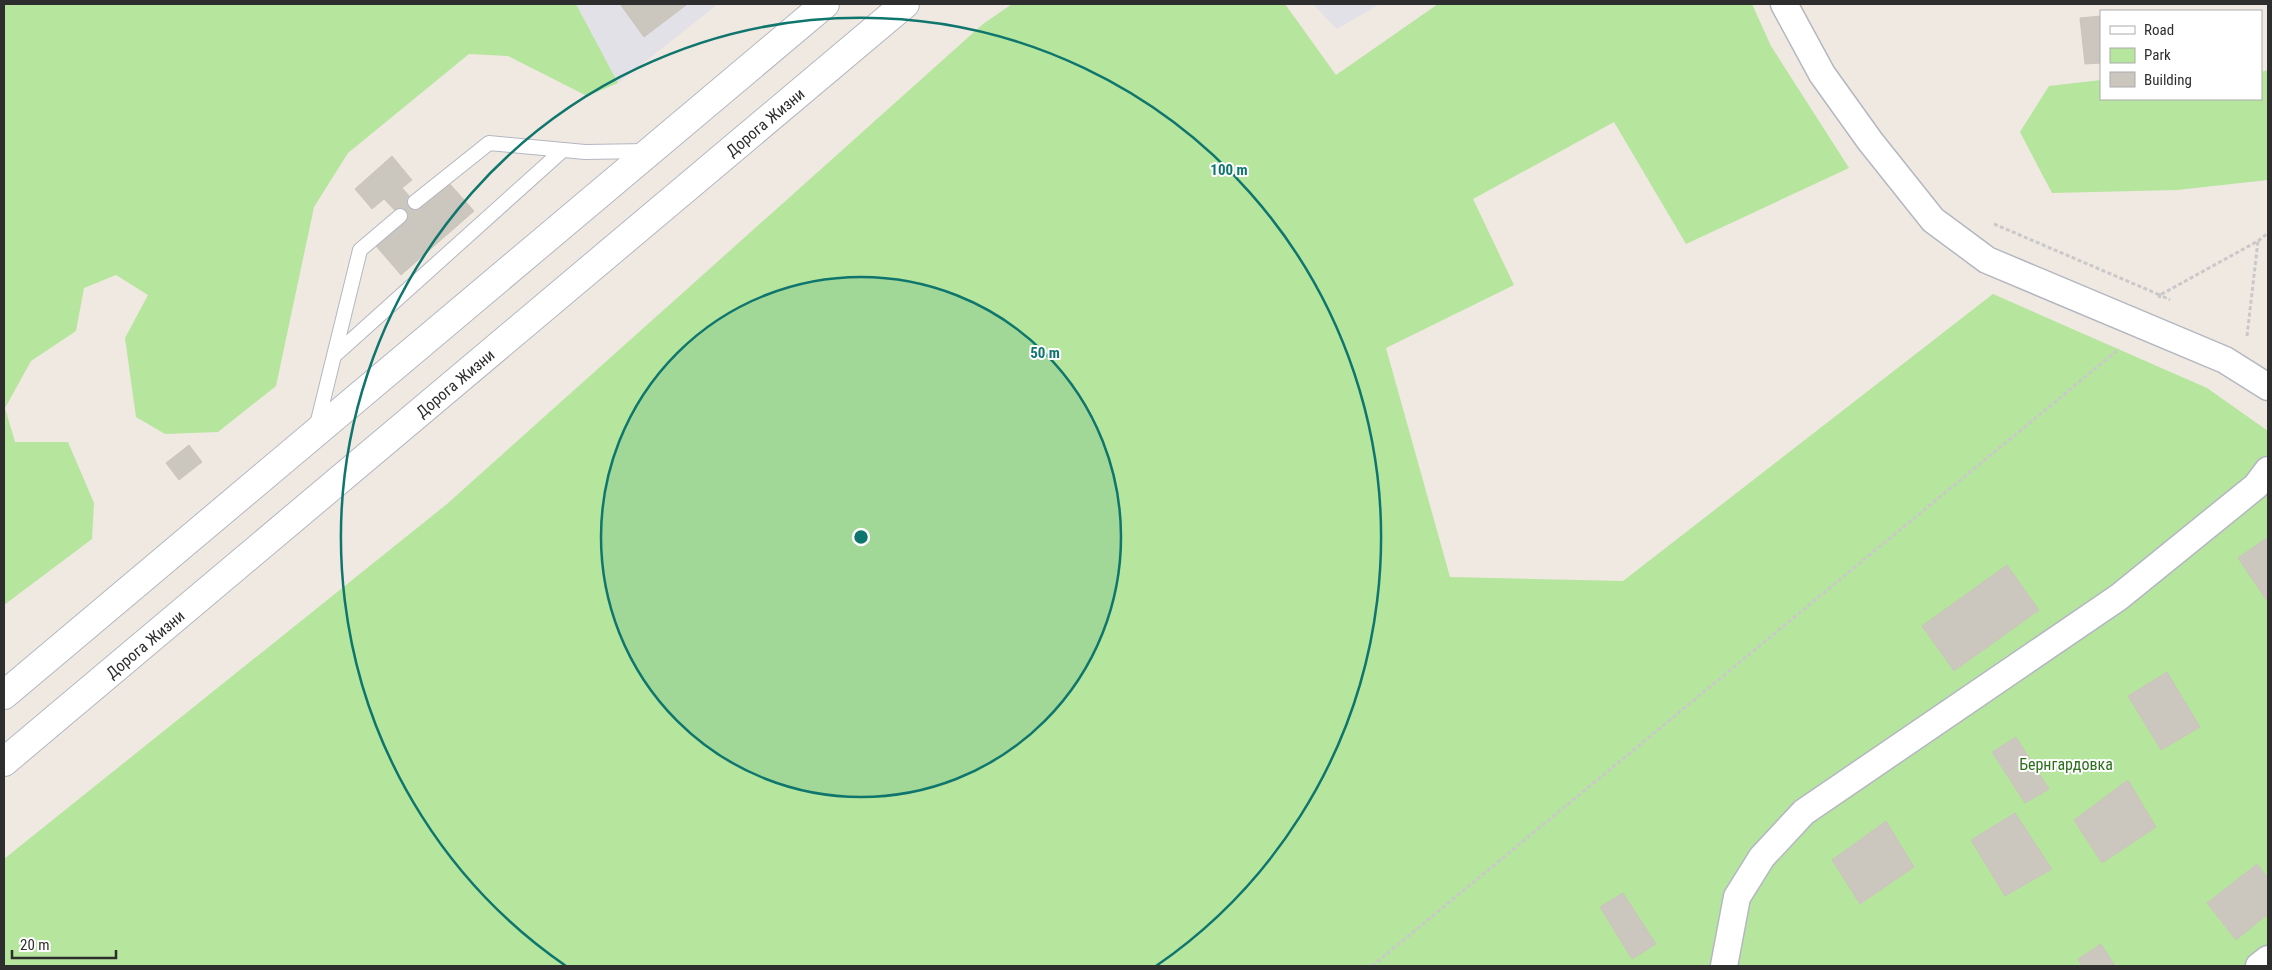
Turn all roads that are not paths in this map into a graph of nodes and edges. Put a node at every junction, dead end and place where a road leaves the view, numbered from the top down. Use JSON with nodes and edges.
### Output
{"nodes":[{"id":1,"x":825,"y":4,"type":"edge"},
{"id":2,"x":905,"y":4,"type":"edge"},
{"id":3,"x":1784,"y":4,"type":"edge"},
{"id":4,"x":563,"y":150,"type":"junction"},
{"id":5,"x":650,"y":151,"type":"junction"},
{"id":6,"x":415,"y":202,"type":"dead end"},
{"id":7,"x":400,"y":216,"type":"dead end"},
{"id":8,"x":335,"y":355,"type":"junction"},
{"id":9,"x":2268,"y":387,"type":"edge"},
{"id":10,"x":314,"y":434,"type":"junction"},
{"id":11,"x":2268,"y":470,"type":"edge"},
{"id":12,"x":4,"y":695,"type":"edge"},
{"id":13,"x":4,"y":762,"type":"edge"},
{"id":14,"x":2268,"y":959,"type":"edge"},
{"id":15,"x":1724,"y":966,"type":"edge"},
{"id":16,"x":2258,"y":966,"type":"edge"}],
"edges":[{"from":1,"to":5,"type":"main road"},
{"from":2,"to":13,"type":"main road","name":"Дорога Жизни"},
{"from":3,"to":9,"type":"street"},
{"from":4,"to":5,"type":"lane"},
{"from":4,"to":6,"type":"lane"},
{"from":4,"to":8,"type":"lane"},
{"from":5,"to":10,"type":"main road"},
{"from":7,"to":8,"type":"lane"},
{"from":8,"to":10,"type":"lane"},
{"from":10,"to":12,"type":"main road"},
{"from":11,"to":15,"type":"street"},
{"from":14,"to":16,"type":"street"}]}
